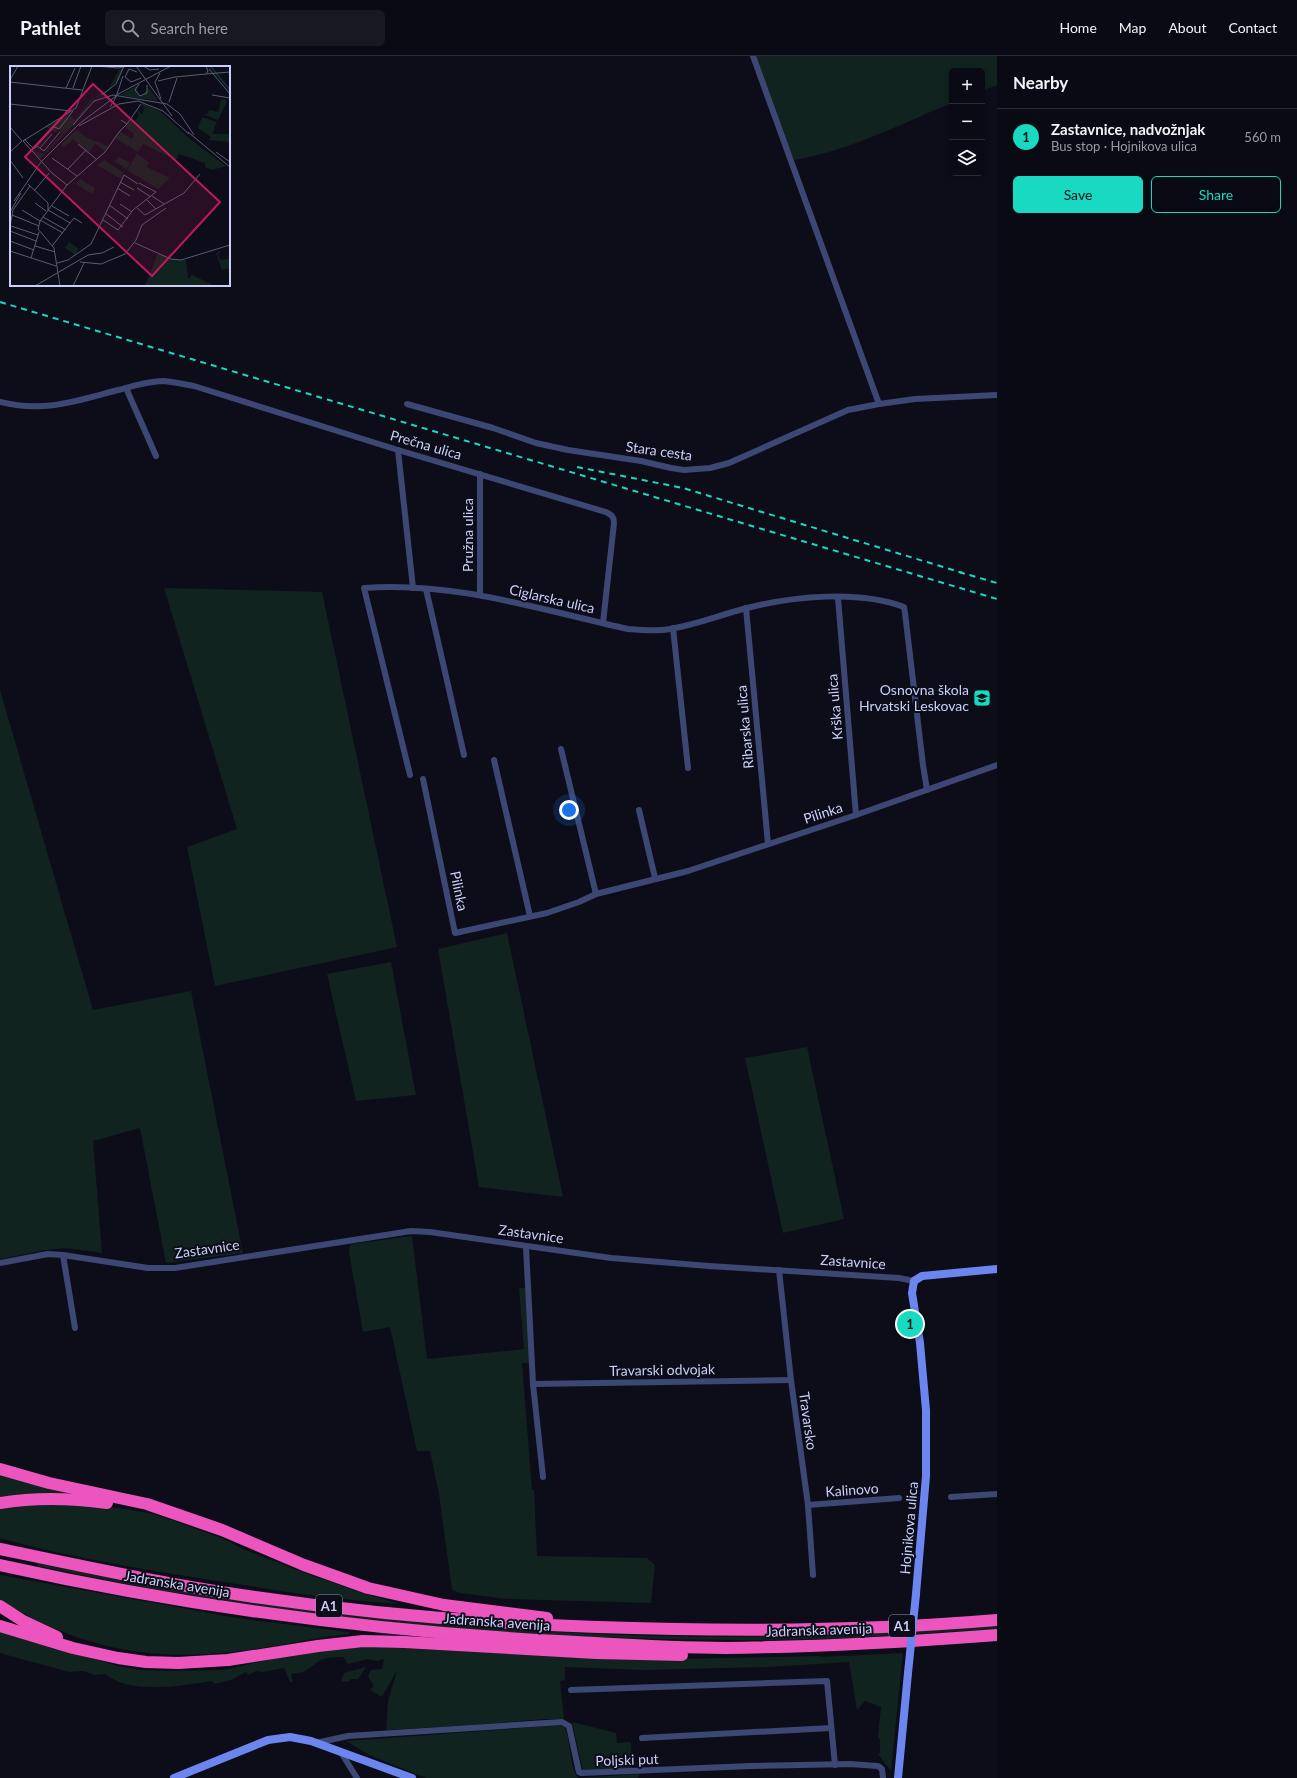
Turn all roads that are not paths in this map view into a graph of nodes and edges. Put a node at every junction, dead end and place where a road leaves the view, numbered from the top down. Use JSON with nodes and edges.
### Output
{"nodes":[{"id":1,"x":753,"y":56,"type":"edge"},
{"id":2,"x":126,"y":388,"type":"junction"},
{"id":3,"x":997,"y":395,"type":"edge"},
{"id":4,"x":0,"y":402,"type":"edge"},
{"id":5,"x":407,"y":404,"type":"dead end"},
{"id":6,"x":879,"y":404,"type":"junction"},
{"id":7,"x":398,"y":450,"type":"junction"},
{"id":8,"x":156,"y":456,"type":"dead end"},
{"id":9,"x":480,"y":474,"type":"junction"},
{"id":10,"x":413,"y":588,"type":"junction"},
{"id":11,"x":426,"y":589,"type":"junction"},
{"id":12,"x":480,"y":595,"type":"junction"},
{"id":13,"x":838,"y":598,"type":"junction"},
{"id":14,"x":746,"y":608,"type":"junction"},
{"id":15,"x":603,"y":623,"type":"junction"},
{"id":16,"x":673,"y":628,"type":"junction"},
{"id":17,"x":561,"y":749,"type":"dead end"},
{"id":18,"x":464,"y":755,"type":"dead end"},
{"id":19,"x":494,"y":760,"type":"dead end"},
{"id":20,"x":997,"y":765,"type":"edge"},
{"id":21,"x":688,"y":768,"type":"dead end"},
{"id":22,"x":410,"y":775,"type":"dead end"},
{"id":23,"x":424,"y":779,"type":"dead end"},
{"id":24,"x":927,"y":790,"type":"junction"},
{"id":25,"x":639,"y":810,"type":"dead end"},
{"id":26,"x":856,"y":815,"type":"junction"},
{"id":27,"x":768,"y":844,"type":"junction"},
{"id":28,"x":655,"y":878,"type":"junction"},
{"id":29,"x":596,"y":894,"type":"junction"},
{"id":30,"x":530,"y":916,"type":"junction"},
{"id":31,"x":526,"y":1247,"type":"junction"},
{"id":32,"x":63,"y":1255,"type":"junction"},
{"id":33,"x":0,"y":1263,"type":"edge"},
{"id":34,"x":779,"y":1270,"type":"junction"},
{"id":35,"x":997,"y":1270,"type":"edge"},
{"id":36,"x":914,"y":1281,"type":"junction"},
{"id":37,"x":75,"y":1328,"type":"dead end"},
{"id":38,"x":791,"y":1380,"type":"junction"},
{"id":39,"x":533,"y":1384,"type":"junction"},
{"id":40,"x":0,"y":1469,"type":"edge"},
{"id":41,"x":543,"y":1477,"type":"dead end"},
{"id":42,"x":997,"y":1494,"type":"edge"},
{"id":43,"x":951,"y":1496,"type":"dead end"},
{"id":44,"x":898,"y":1498,"type":"dead end"},
{"id":45,"x":0,"y":1503,"type":"edge"},
{"id":46,"x":808,"y":1505,"type":"junction"},
{"id":47,"x":164,"y":1511,"type":"junction"},
{"id":48,"x":0,"y":1543,"type":"edge"},
{"id":49,"x":0,"y":1548,"type":"edge"},
{"id":50,"x":25,"y":1554,"type":"junction"},
{"id":51,"x":0,"y":1564,"type":"edge"},
{"id":52,"x":0,"y":1570,"type":"edge"},
{"id":53,"x":26,"y":1570,"type":"junction"},
{"id":54,"x":812,"y":1575,"type":"dead end"},
{"id":55,"x":0,"y":1606,"type":"edge"},
{"id":56,"x":997,"y":1620,"type":"edge"},
{"id":57,"x":0,"y":1626,"type":"edge"},
{"id":58,"x":636,"y":1629,"type":"junction"},
{"id":59,"x":997,"y":1635,"type":"edge"},
{"id":60,"x":724,"y":1648,"type":"junction"},
{"id":61,"x":118,"y":1658,"type":"junction"},
{"id":62,"x":571,"y":1690,"type":"dead end"},
{"id":63,"x":831,"y":1728,"type":"junction"},
{"id":64,"x":642,"y":1738,"type":"dead end"},
{"id":65,"x":316,"y":1743,"type":"junction"},
{"id":66,"x":340,"y":1751,"type":"junction"},
{"id":67,"x":835,"y":1765,"type":"junction"},
{"id":68,"x":174,"y":1778,"type":"edge"},
{"id":69,"x":357,"y":1778,"type":"edge"},
{"id":70,"x":412,"y":1778,"type":"edge"},
{"id":71,"x":883,"y":1778,"type":"edge"},
{"id":72,"x":898,"y":1778,"type":"edge"}],
"edges":[{"from":1,"to":6,"type":"street"},
{"from":2,"to":4,"type":"street","name":"Prečna ulica"},
{"from":2,"to":7,"type":"street","name":"Prečna ulica"},
{"from":2,"to":8,"type":"street"},
{"from":3,"to":6,"type":"street","name":"Stara cesta"},
{"from":5,"to":6,"type":"street","name":"Stara cesta"},
{"from":7,"to":9,"type":"street","name":"Prečna ulica"},
{"from":7,"to":10,"type":"street"},
{"from":9,"to":12,"type":"street","name":"Pružna ulica"},
{"from":9,"to":15,"type":"street","name":"Prečna ulica"},
{"from":10,"to":11,"type":"street","name":"Ciglarska ulica"},
{"from":10,"to":22,"type":"street","name":"Ciglarska ulica"},
{"from":11,"to":12,"type":"street","name":"Ciglarska ulica"},
{"from":11,"to":18,"type":"street"},
{"from":12,"to":15,"type":"street","name":"Ciglarska ulica"},
{"from":13,"to":14,"type":"street","name":"Ciglarska ulica"},
{"from":13,"to":24,"type":"street","name":"Ciglarska ulica"},
{"from":13,"to":26,"type":"street","name":"Krška ulica"},
{"from":14,"to":16,"type":"street","name":"Ciglarska ulica"},
{"from":14,"to":27,"type":"street","name":"Ribarska ulica"},
{"from":15,"to":16,"type":"street","name":"Ciglarska ulica"},
{"from":16,"to":21,"type":"street"},
{"from":17,"to":29,"type":"street"},
{"from":19,"to":30,"type":"street"},
{"from":20,"to":24,"type":"street","name":"Pilinka"},
{"from":23,"to":30,"type":"street","name":"Pilinka"},
{"from":24,"to":26,"type":"street","name":"Pilinka"},
{"from":25,"to":28,"type":"street"},
{"from":26,"to":27,"type":"street","name":"Pilinka"},
{"from":27,"to":28,"type":"street","name":"Pilinka"},
{"from":28,"to":29,"type":"street","name":"Pilinka"},
{"from":29,"to":30,"type":"street","name":"Pilinka"},
{"from":31,"to":32,"type":"street","name":"Zastavnice"},
{"from":31,"to":34,"type":"street","name":"Zastavnice"},
{"from":31,"to":39,"type":"street"},
{"from":32,"to":33,"type":"street","name":"Zastavnice"},
{"from":32,"to":37,"type":"street"},
{"from":34,"to":36,"type":"street","name":"Zastavnice"},
{"from":34,"to":38,"type":"street","name":"Travarsko"},
{"from":35,"to":36,"type":"main road","name":"Zastavnice"},
{"from":36,"to":72,"type":"main road","name":"Hojnikova ulica","bridge":true},
{"from":38,"to":39,"type":"street","name":"Travarski odvojak"},
{"from":38,"to":46,"type":"street","name":"Travarsko"},
{"from":39,"to":41,"type":"street"},
{"from":40,"to":47,"type":"highway"},
{"from":42,"to":43,"type":"street"},
{"from":44,"to":46,"type":"street","name":"Kalinovo"},
{"from":45,"to":47,"type":"highway"},
{"from":46,"to":54,"type":"street","name":"Travarsko"},
{"from":47,"to":58,"type":"highway"},
{"from":48,"to":50,"type":"highway"},
{"from":49,"to":50,"type":"highway","name":"Jadranska avenija","number":"A1"},
{"from":50,"to":58,"type":"highway","name":"Jadranska avenija","number":"A1"},
{"from":51,"to":53,"type":"highway","name":"Jadranska avenija","number":"A1"},
{"from":52,"to":53,"type":"highway"},
{"from":53,"to":60,"type":"highway","name":"Jadranska avenija","number":"A1"},
{"from":55,"to":61,"type":"highway"},
{"from":56,"to":58,"type":"highway","name":"Jadranska avenija","number":"A1"},
{"from":57,"to":61,"type":"highway"},
{"from":59,"to":60,"type":"highway","name":"Jadranska avenija","number":"A1"},
{"from":60,"to":61,"type":"highway"},
{"from":62,"to":63,"type":"street"},
{"from":63,"to":64,"type":"street","name":"Poljski put"},
{"from":63,"to":67,"type":"street"},
{"from":65,"to":66,"type":"main road"},
{"from":65,"to":67,"type":"street","name":"Poljski put"},
{"from":65,"to":68,"type":"main road"},
{"from":66,"to":69,"type":"street"},
{"from":66,"to":70,"type":"main road"},
{"from":67,"to":71,"type":"street","name":"Poljski put"}]}
